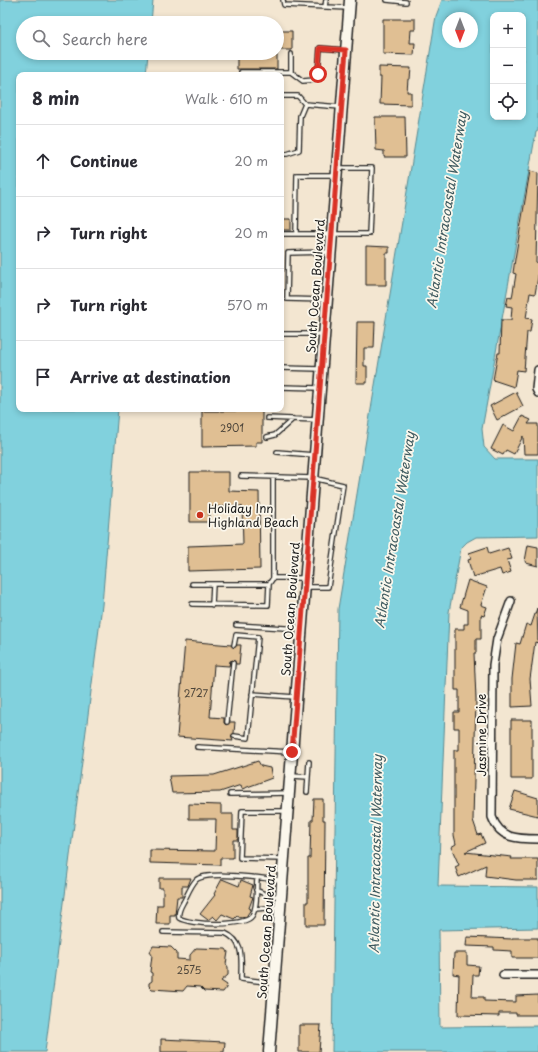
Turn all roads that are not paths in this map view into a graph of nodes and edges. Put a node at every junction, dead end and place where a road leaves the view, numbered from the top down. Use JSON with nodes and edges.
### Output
{"nodes":[{"id":1,"x":283,"y":0,"type":"edge"},
{"id":2,"x":326,"y":0,"type":"edge"},
{"id":3,"x":387,"y":0,"type":"edge"},
{"id":4,"x":406,"y":2,"type":"dead end"},
{"id":5,"x":349,"y":4,"type":"edge"},
{"id":6,"x":325,"y":7,"type":"junction"},
{"id":7,"x":346,"y":50,"type":"junction"},
{"id":8,"x":291,"y":54,"type":"dead end"},
{"id":9,"x":241,"y":72,"type":"dead end"},
{"id":10,"x":291,"y":72,"type":"junction"},
{"id":11,"x":284,"y":96,"type":"edge"},
{"id":12,"x":305,"y":104,"type":"junction"},
{"id":13,"x":341,"y":107,"type":"junction"},
{"id":14,"x":284,"y":154,"type":"edge"},
{"id":15,"x":336,"y":172,"type":"junction"},
{"id":16,"x":284,"y":234,"type":"edge"},
{"id":17,"x":296,"y":234,"type":"junction"},
{"id":18,"x":332,"y":234,"type":"junction"},
{"id":19,"x":330,"y":252,"type":"junction"},
{"id":20,"x":327,"y":300,"type":"junction"},
{"id":21,"x":284,"y":334,"type":"edge"},
{"id":22,"x":324,"y":334,"type":"junction"},
{"id":23,"x":284,"y":368,"type":"edge"},
{"id":24,"x":322,"y":369,"type":"junction"},
{"id":25,"x":538,"y":370,"type":"edge"},
{"id":26,"x":284,"y":387,"type":"edge"},
{"id":27,"x":320,"y":388,"type":"junction"},
{"id":28,"x":538,"y":393,"type":"edge"},
{"id":29,"x":267,"y":418,"type":"dead end"},
{"id":30,"x":293,"y":419,"type":"junction"},
{"id":31,"x":318,"y":420,"type":"junction"},
{"id":32,"x":267,"y":437,"type":"dead end"},
{"id":33,"x":278,"y":452,"type":"dead end"},
{"id":34,"x":315,"y":455,"type":"junction"},
{"id":35,"x":241,"y":476,"type":"dead end"},
{"id":36,"x":273,"y":477,"type":"junction"},
{"id":37,"x":313,"y":478,"type":"junction"},
{"id":38,"x":272,"y":578,"type":"junction"},
{"id":39,"x":305,"y":583,"type":"junction"},
{"id":40,"x":192,"y":584,"type":"dead end"},
{"id":41,"x":213,"y":584,"type":"junction"},
{"id":42,"x":269,"y":584,"type":"junction"},
{"id":43,"x":511,"y":601,"type":"dead end"},
{"id":44,"x":192,"y":604,"type":"dead end"},
{"id":45,"x":212,"y":604,"type":"junction"},
{"id":46,"x":236,"y":625,"type":"dead end"},
{"id":47,"x":302,"y":629,"type":"junction"},
{"id":48,"x":234,"y":645,"type":"dead end"},
{"id":49,"x":232,"y":664,"type":"dead end"},
{"id":50,"x":252,"y":694,"type":"junction"},
{"id":51,"x":296,"y":697,"type":"junction"},
{"id":52,"x":227,"y":722,"type":"dead end"},
{"id":53,"x":234,"y":736,"type":"dead end"},
{"id":54,"x":196,"y":747,"type":"dead end"},
{"id":55,"x":292,"y":752,"type":"junction"},
{"id":56,"x":309,"y":762,"type":"dead end"},
{"id":57,"x":290,"y":776,"type":"junction"},
{"id":58,"x":308,"y":777,"type":"junction"},
{"id":59,"x":307,"y":792,"type":"dead end"},
{"id":60,"x":289,"y":793,"type":"junction"},
{"id":61,"x":230,"y":794,"type":"dead end"},
{"id":62,"x":288,"y":811,"type":"junction"},
{"id":63,"x":538,"y":839,"type":"edge"},
{"id":64,"x":284,"y":859,"type":"junction"},
{"id":65,"x":257,"y":879,"type":"junction"},
{"id":66,"x":282,"y":880,"type":"junction"},
{"id":67,"x":256,"y":890,"type":"junction"},
{"id":68,"x":281,"y":896,"type":"junction"},
{"id":69,"x":280,"y":907,"type":"junction"},
{"id":70,"x":255,"y":909,"type":"junction"},
{"id":71,"x":163,"y":932,"type":"dead end"},
{"id":72,"x":503,"y":975,"type":"dead end"},
{"id":73,"x":538,"y":975,"type":"edge"},
{"id":74,"x":275,"y":984,"type":"junction"},
{"id":75,"x":270,"y":1052,"type":"edge"}],
"edges":[{"from":1,"to":6,"type":"lane"},
{"from":2,"to":6,"type":"lane"},
{"from":3,"to":4,"type":"lane"},
{"from":5,"to":6,"type":"lane"},
{"from":5,"to":7,"type":"main road","name":"South Ocean Boulevard"},
{"from":7,"to":10,"type":"lane"},
{"from":7,"to":13,"type":"main road","name":"South Ocean Boulevard"},
{"from":8,"to":10,"type":"lane"},
{"from":9,"to":10,"type":"lane"},
{"from":11,"to":12,"type":"lane"},
{"from":12,"to":13,"type":"lane"},
{"from":12,"to":14,"type":"lane"},
{"from":13,"to":15,"type":"main road","name":"South Ocean Boulevard"},
{"from":15,"to":17,"type":"lane"},
{"from":15,"to":18,"type":"main road","name":"South Ocean Boulevard"},
{"from":15,"to":18,"type":"lane"},
{"from":16,"to":17,"type":"lane"},
{"from":17,"to":18,"type":"lane"},
{"from":18,"to":19,"type":"main road","name":"South Ocean Boulevard"},
{"from":19,"to":20,"type":"main road","name":"South Ocean Boulevard"},
{"from":19,"to":20,"type":"lane"},
{"from":20,"to":22,"type":"main road","name":"South Ocean Boulevard"},
{"from":21,"to":22,"type":"lane"},
{"from":22,"to":24,"type":"main road","name":"South Ocean Boulevard"},
{"from":23,"to":24,"type":"lane"},
{"from":24,"to":27,"type":"main road","name":"South Ocean Boulevard"},
{"from":25,"to":28,"type":"street"},
{"from":26,"to":27,"type":"lane"},
{"from":27,"to":31,"type":"main road","name":"South Ocean Boulevard"},
{"from":29,"to":30,"type":"lane"},
{"from":30,"to":31,"type":"lane"},
{"from":30,"to":32,"type":"lane"},
{"from":31,"to":34,"type":"main road","name":"South Ocean Boulevard"},
{"from":33,"to":34,"type":"lane"},
{"from":34,"to":37,"type":"main road","name":"South Ocean Boulevard"},
{"from":35,"to":36,"type":"lane"},
{"from":36,"to":37,"type":"lane"},
{"from":36,"to":38,"type":"lane"},
{"from":37,"to":39,"type":"main road","name":"South Ocean Boulevard"},
{"from":37,"to":39,"type":"lane"},
{"from":38,"to":39,"type":"lane"},
{"from":38,"to":42,"type":"lane"},
{"from":39,"to":47,"type":"main road","name":"South Ocean Boulevard"},
{"from":40,"to":41,"type":"lane"},
{"from":41,"to":42,"type":"lane"},
{"from":41,"to":45,"type":"lane"},
{"from":42,"to":45,"type":"lane"},
{"from":43,"to":63,"type":"street","name":"Jasmine Drive"},
{"from":44,"to":45,"type":"lane"},
{"from":46,"to":47,"type":"lane"},
{"from":47,"to":51,"type":"main road","name":"South Ocean Boulevard"},
{"from":48,"to":50,"type":"lane"},
{"from":49,"to":52,"type":"lane"},
{"from":50,"to":51,"type":"lane"},
{"from":50,"to":53,"type":"lane"},
{"from":51,"to":55,"type":"main road","name":"South Ocean Boulevard"},
{"from":54,"to":55,"type":"lane"},
{"from":55,"to":57,"type":"main road","name":"South Ocean Boulevard"},
{"from":56,"to":58,"type":"lane"},
{"from":57,"to":58,"type":"lane"},
{"from":57,"to":60,"type":"main road","name":"South Ocean Boulevard"},
{"from":58,"to":59,"type":"lane"},
{"from":60,"to":61,"type":"lane"},
{"from":60,"to":62,"type":"main road","name":"South Ocean Boulevard"},
{"from":62,"to":64,"type":"main road","name":"South Ocean Boulevard"},
{"from":62,"to":64,"type":"lane"},
{"from":64,"to":66,"type":"main road","name":"South Ocean Boulevard"},
{"from":65,"to":66,"type":"lane"},
{"from":65,"to":67,"type":"lane"},
{"from":65,"to":70,"type":"lane"},
{"from":66,"to":68,"type":"main road","name":"South Ocean Boulevard"},
{"from":67,"to":68,"type":"lane"},
{"from":67,"to":70,"type":"lane"},
{"from":68,"to":69,"type":"main road","name":"South Ocean Boulevard"},
{"from":69,"to":70,"type":"lane"},
{"from":69,"to":74,"type":"main road","name":"South Ocean Boulevard"},
{"from":71,"to":74,"type":"lane"},
{"from":72,"to":73,"type":"street"},
{"from":74,"to":75,"type":"main road","name":"South Ocean Boulevard"}]}
